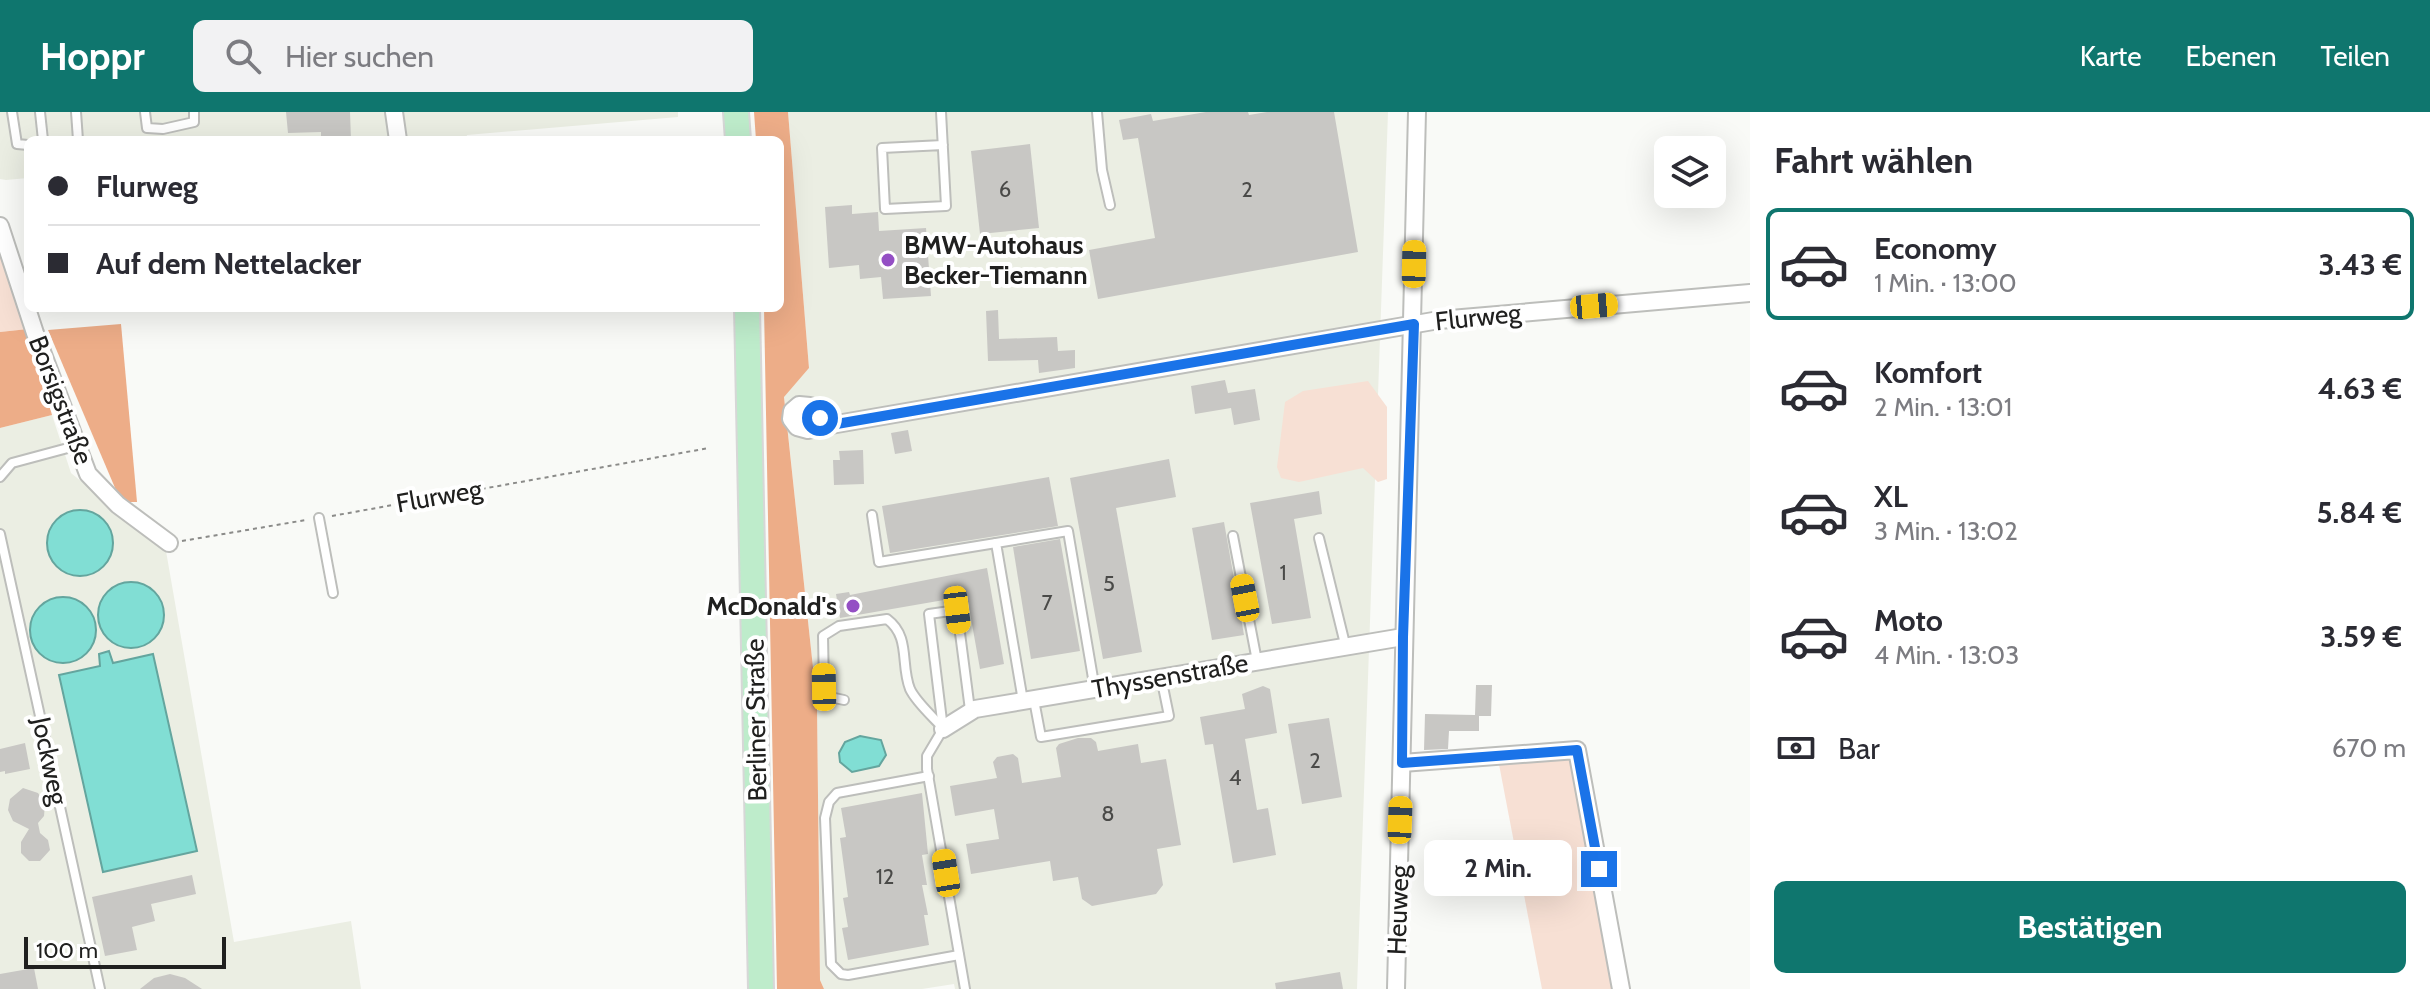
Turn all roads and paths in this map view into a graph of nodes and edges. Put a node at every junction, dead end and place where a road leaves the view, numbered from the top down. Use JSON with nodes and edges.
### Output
{"nodes":[{"id":1,"x":12,"y":112,"type":"edge"},
{"id":2,"x":40,"y":112,"type":"edge"},
{"id":3,"x":76,"y":112,"type":"edge"},
{"id":4,"x":145,"y":112,"type":"edge"},
{"id":5,"x":194,"y":112,"type":"edge"},
{"id":6,"x":394,"y":112,"type":"edge"},
{"id":7,"x":736,"y":112,"type":"edge"},
{"id":8,"x":941,"y":112,"type":"edge"},
{"id":9,"x":1097,"y":112,"type":"edge"},
{"id":10,"x":1417,"y":112,"type":"edge"},
{"id":11,"x":43,"y":136,"type":"edge"},
{"id":12,"x":78,"y":136,"type":"edge"},
{"id":13,"x":397,"y":136,"type":"edge"},
{"id":14,"x":738,"y":136,"type":"edge"},
{"id":15,"x":24,"y":145,"type":"edge"},
{"id":16,"x":943,"y":145,"type":"junction"},
{"id":17,"x":1110,"y":205,"type":"dead end"},
{"id":18,"x":0,"y":226,"type":"edge"},
{"id":19,"x":1750,"y":293,"type":"edge"},
{"id":20,"x":24,"y":299,"type":"edge"},
{"id":21,"x":28,"y":312,"type":"edge"},
{"id":22,"x":747,"y":312,"type":"edge"},
{"id":23,"x":1414,"y":324,"type":"junction"},
{"id":24,"x":831,"y":425,"type":"dead end"},
{"id":25,"x":79,"y":445,"type":"junction"},
{"id":26,"x":709,"y":448,"type":"dead end"},
{"id":27,"x":0,"y":477,"type":"edge"},
{"id":28,"x":872,"y":515,"type":"dead end"},
{"id":29,"x":319,"y":518,"type":"junction"},
{"id":30,"x":0,"y":534,"type":"edge"},
{"id":31,"x":1233,"y":536,"type":"dead end"},
{"id":32,"x":1319,"y":538,"type":"dead end"},
{"id":33,"x":169,"y":543,"type":"joint"},
{"id":34,"x":996,"y":543,"type":"junction"},
{"id":35,"x":333,"y":593,"type":"dead end"},
{"id":36,"x":1403,"y":637,"type":"junction"},
{"id":37,"x":1345,"y":644,"type":"junction"},
{"id":38,"x":1257,"y":661,"type":"junction"},
{"id":39,"x":1161,"y":677,"type":"junction"},
{"id":40,"x":1095,"y":690,"type":"junction"},
{"id":41,"x":844,"y":700,"type":"dead end"},
{"id":42,"x":1028,"y":700,"type":"junction"},
{"id":43,"x":970,"y":710,"type":"junction"},
{"id":44,"x":943,"y":729,"type":"junction"},
{"id":45,"x":1402,"y":763,"type":"junction"},
{"id":46,"x":929,"y":776,"type":"junction"},
{"id":47,"x":959,"y":955,"type":"junction"},
{"id":48,"x":100,"y":989,"type":"edge"},
{"id":49,"x":761,"y":989,"type":"edge"},
{"id":50,"x":965,"y":989,"type":"edge"},
{"id":51,"x":1396,"y":989,"type":"edge"},
{"id":52,"x":1621,"y":989,"type":"edge"}],
"edges":[{"from":1,"to":15,"type":"lane"},
{"from":2,"to":11,"type":"lane"},
{"from":3,"to":12,"type":"lane"},
{"from":4,"to":5,"type":"lane"},
{"from":6,"to":13,"type":"street"},
{"from":7,"to":14,"type":"main road"},
{"from":8,"to":16,"type":"lane"},
{"from":9,"to":17,"type":"lane"},
{"from":10,"to":23,"type":"street","name":"Heuweg"},
{"from":16,"to":16,"type":"lane"},
{"from":18,"to":20,"type":"street","name":"Borsigstraße"},
{"from":19,"to":23,"type":"street","name":"Flurweg"},
{"from":21,"to":25,"type":"street","name":"Borsigstraße"},
{"from":22,"to":49,"type":"main road","name":"Berliner Straße"},
{"from":23,"to":24,"type":"street","name":"Flurweg"},
{"from":23,"to":36,"type":"street","name":"Heuweg"},
{"from":25,"to":27,"type":"lane"},
{"from":25,"to":33,"type":"street","name":"Borsigstraße"},
{"from":26,"to":29,"type":"path","name":"Flurweg"},
{"from":28,"to":34,"type":"lane"},
{"from":29,"to":33,"type":"path","name":"Flurweg"},
{"from":29,"to":35,"type":"lane"},
{"from":30,"to":48,"type":"lane","name":"Jockweg"},
{"from":31,"to":38,"type":"lane"},
{"from":32,"to":37,"type":"lane"},
{"from":34,"to":40,"type":"lane"},
{"from":34,"to":42,"type":"lane"},
{"from":36,"to":37,"type":"street","name":"Thyssenstraße"},
{"from":36,"to":45,"type":"street","name":"Heuweg"},
{"from":37,"to":38,"type":"street","name":"Thyssenstraße"},
{"from":38,"to":39,"type":"street","name":"Thyssenstraße"},
{"from":39,"to":40,"type":"street","name":"Thyssenstraße"},
{"from":39,"to":42,"type":"lane"},
{"from":40,"to":42,"type":"street","name":"Thyssenstraße"},
{"from":41,"to":44,"type":"lane"},
{"from":42,"to":43,"type":"street","name":"Thyssenstraße"},
{"from":43,"to":44,"type":"street","name":"Thyssenstraße"},
{"from":43,"to":44,"type":"lane"},
{"from":44,"to":46,"type":"lane"},
{"from":45,"to":51,"type":"street","name":"Heuweg"},
{"from":45,"to":52,"type":"street"},
{"from":46,"to":47,"type":"lane"},
{"from":46,"to":47,"type":"lane"},
{"from":47,"to":50,"type":"lane"}]}
